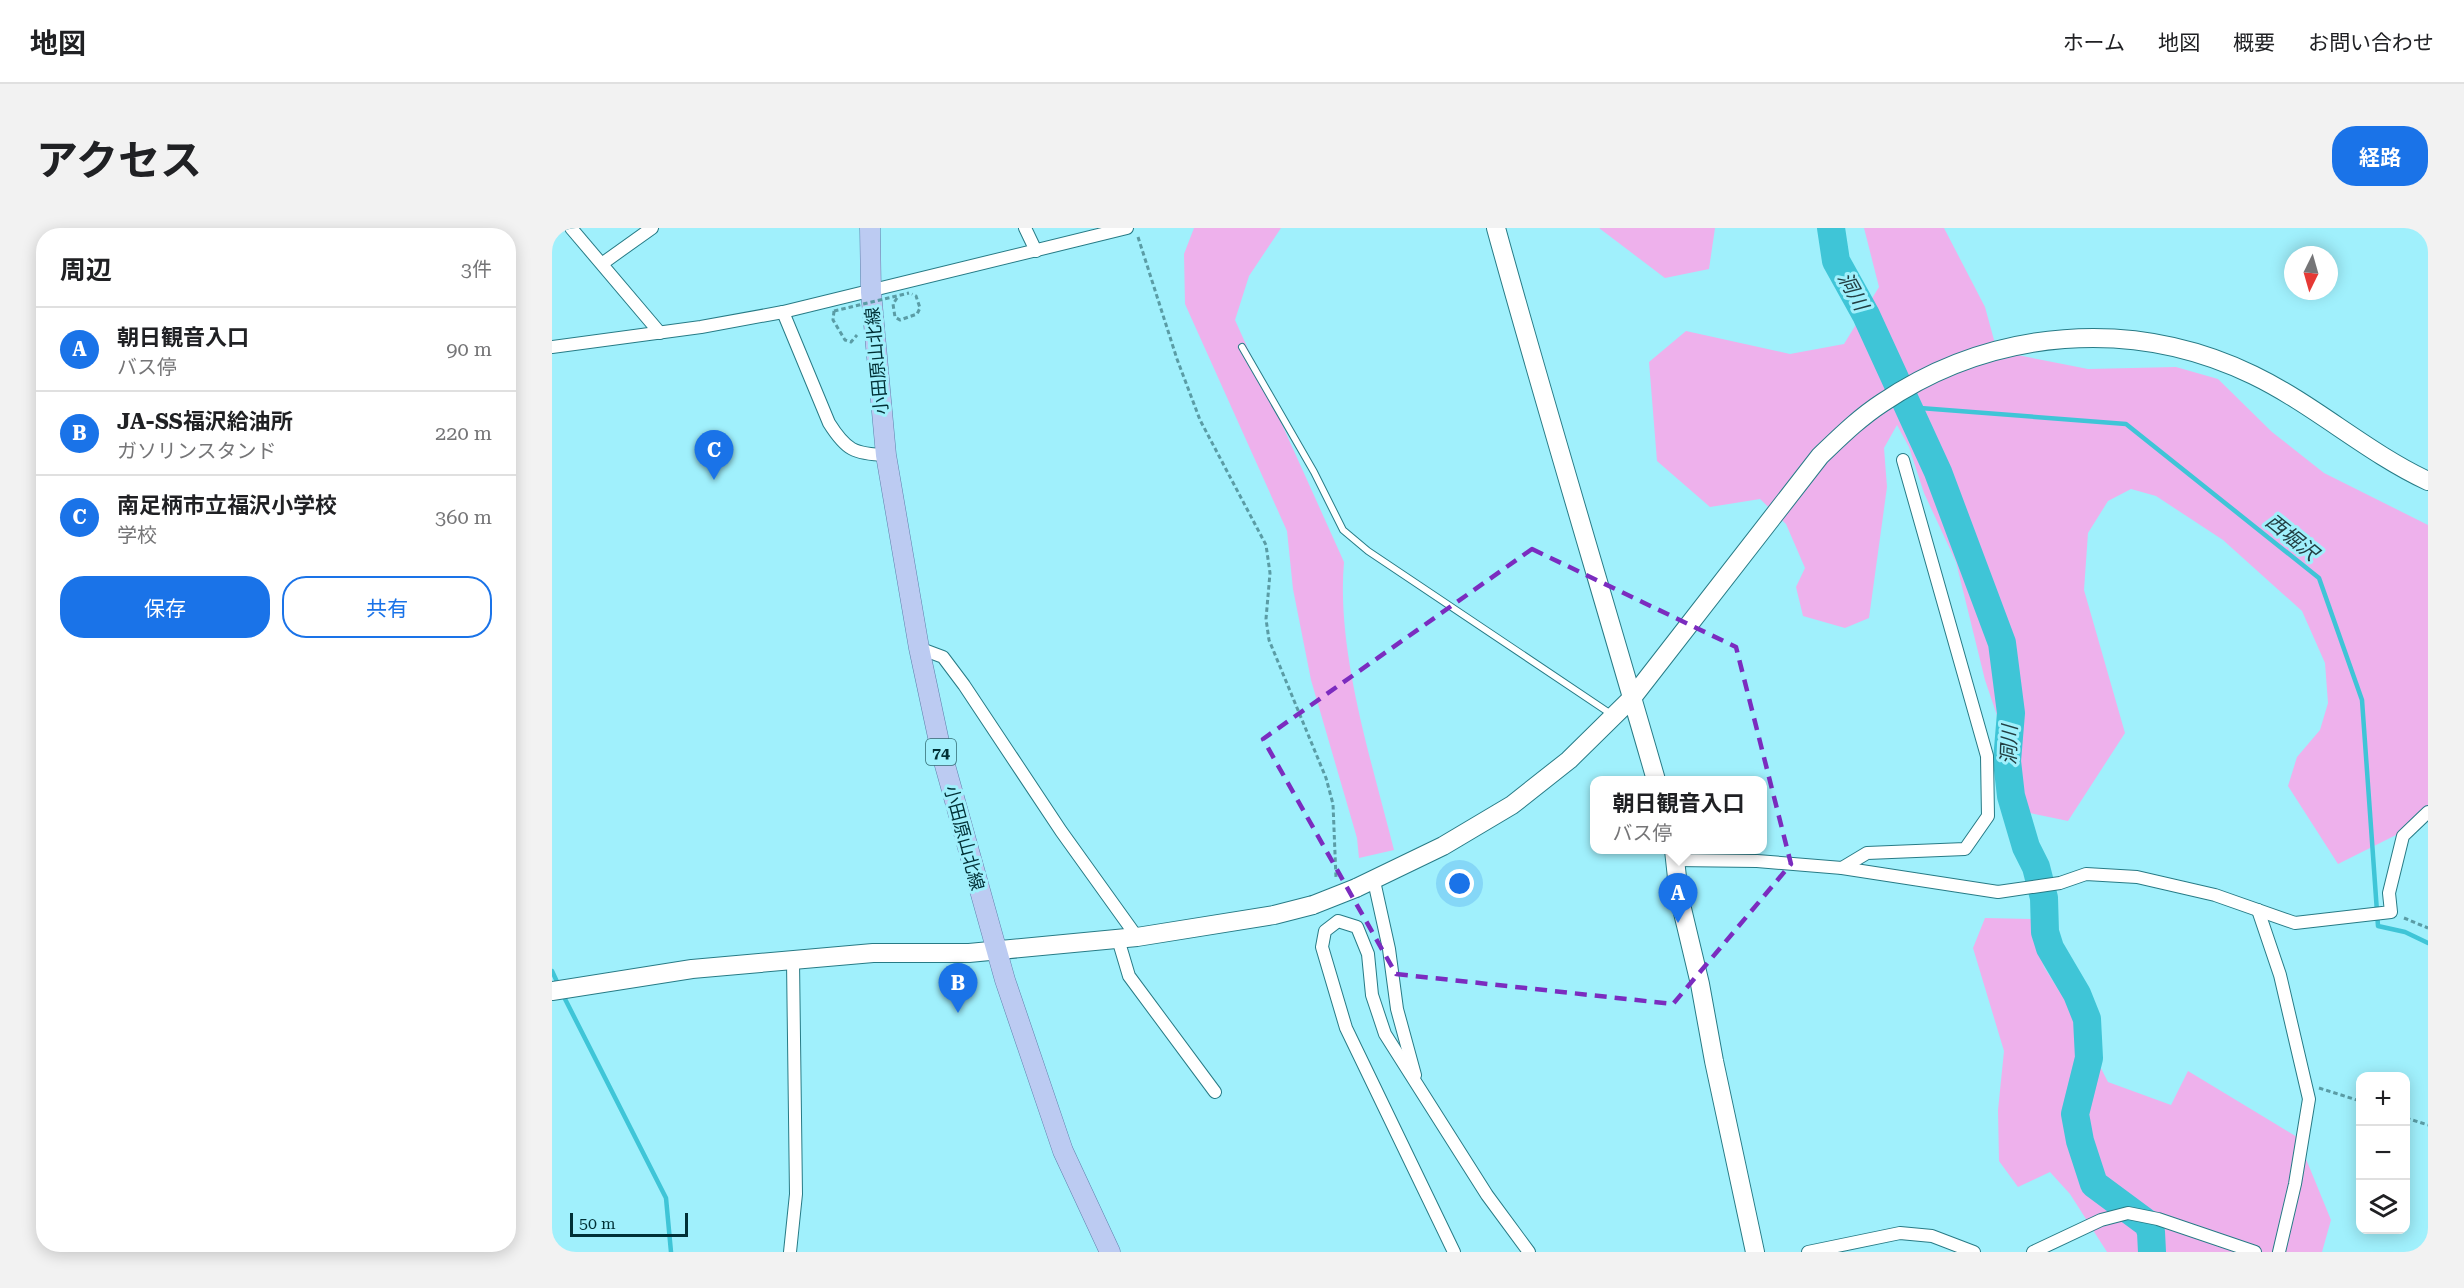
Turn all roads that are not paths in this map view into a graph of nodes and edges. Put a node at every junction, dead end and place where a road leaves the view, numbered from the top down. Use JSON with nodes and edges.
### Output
{"nodes":[{"id":1,"x":571,"y":228,"type":"edge"},
{"id":2,"x":652,"y":228,"type":"edge"},
{"id":3,"x":870,"y":228,"type":"edge"},
{"id":4,"x":1025,"y":228,"type":"edge"},
{"id":5,"x":1127,"y":228,"type":"edge"},
{"id":6,"x":1496,"y":228,"type":"edge"},
{"id":7,"x":1036,"y":251,"type":"junction"},
{"id":8,"x":603,"y":264,"type":"junction"},
{"id":9,"x":871,"y":292,"type":"junction"},
{"id":10,"x":783,"y":312,"type":"junction"},
{"id":11,"x":660,"y":333,"type":"junction"},
{"id":12,"x":552,"y":347,"type":"edge"},
{"id":13,"x":1242,"y":347,"type":"dead end"},
{"id":14,"x":886,"y":456,"type":"junction"},
{"id":15,"x":1903,"y":460,"type":"dead end"},
{"id":16,"x":2428,"y":481,"type":"edge"},
{"id":17,"x":919,"y":648,"type":"junction"},
{"id":18,"x":1632,"y":698,"type":"junction"},
{"id":19,"x":1614,"y":716,"type":"junction"},
{"id":20,"x":1655,"y":776,"type":"edge"},
{"id":21,"x":2428,"y":812,"type":"edge"},
{"id":22,"x":1675,"y":855,"type":"edge"},
{"id":23,"x":1842,"y":868,"type":"junction"},
{"id":24,"x":1374,"y":881,"type":"junction"},
{"id":25,"x":2258,"y":910,"type":"junction"},
{"id":26,"x":1137,"y":937,"type":"junction"},
{"id":27,"x":1118,"y":939,"type":"junction"},
{"id":28,"x":995,"y":950,"type":"junction"},
{"id":29,"x":793,"y":961,"type":"junction"},
{"id":30,"x":559,"y":989,"type":"edge"},
{"id":31,"x":1420,"y":1091,"type":"junction"},
{"id":32,"x":1215,"y":1092,"type":"dead end"},
{"id":33,"x":790,"y":1252,"type":"edge"},
{"id":34,"x":1110,"y":1252,"type":"edge"},
{"id":35,"x":1454,"y":1252,"type":"edge"},
{"id":36,"x":1529,"y":1252,"type":"edge"},
{"id":37,"x":1755,"y":1252,"type":"edge"},
{"id":38,"x":1808,"y":1252,"type":"edge"},
{"id":39,"x":1974,"y":1252,"type":"edge"},
{"id":40,"x":2033,"y":1252,"type":"edge"},
{"id":41,"x":2255,"y":1252,"type":"edge"},
{"id":42,"x":2279,"y":1252,"type":"edge"}],
"edges":[{"from":1,"to":8,"type":"street"},
{"from":2,"to":8,"type":"street"},
{"from":3,"to":9,"type":"main road","name":"小田原山北線","number":"74"},
{"from":4,"to":7,"type":"street"},
{"from":5,"to":7,"type":"street"},
{"from":6,"to":18,"type":"street"},
{"from":7,"to":9,"type":"street"},
{"from":8,"to":11,"type":"street"},
{"from":9,"to":10,"type":"street"},
{"from":9,"to":14,"type":"main road","name":"小田原山北線","number":"74"},
{"from":10,"to":11,"type":"street"},
{"from":10,"to":14,"type":"street"},
{"from":11,"to":12,"type":"street"},
{"from":13,"to":19,"type":"lane"},
{"from":14,"to":17,"type":"main road","name":"小田原山北線","number":"74"},
{"from":15,"to":23,"type":"street"},
{"from":16,"to":18,"type":"street"},
{"from":17,"to":26,"type":"street"},
{"from":17,"to":28,"type":"main road","name":"小田原山北線","number":"74"},
{"from":18,"to":19,"type":"street"},
{"from":18,"to":20,"type":"street"},
{"from":19,"to":24,"type":"street"},
{"from":21,"to":25,"type":"street"},
{"from":22,"to":23,"type":"street"},
{"from":22,"to":37,"type":"street"},
{"from":23,"to":25,"type":"street"},
{"from":24,"to":26,"type":"street","bridge":true},
{"from":24,"to":31,"type":"street"},
{"from":25,"to":42,"type":"street"},
{"from":26,"to":27,"type":"street"},
{"from":27,"to":28,"type":"street"},
{"from":27,"to":32,"type":"street"},
{"from":28,"to":29,"type":"street"},
{"from":28,"to":34,"type":"main road","name":"小田原山北線","number":"74"},
{"from":29,"to":30,"type":"street"},
{"from":29,"to":33,"type":"street"},
{"from":31,"to":35,"type":"street"},
{"from":31,"to":36,"type":"street"},
{"from":38,"to":39,"type":"street"},
{"from":40,"to":41,"type":"street"}]}
